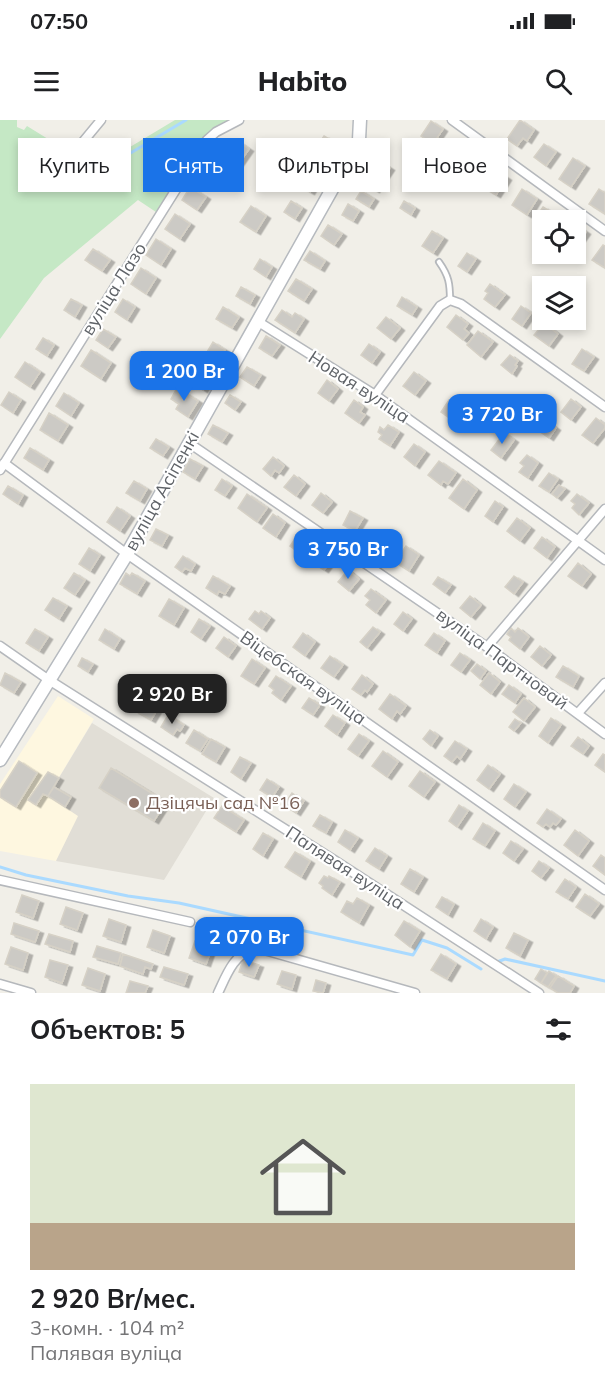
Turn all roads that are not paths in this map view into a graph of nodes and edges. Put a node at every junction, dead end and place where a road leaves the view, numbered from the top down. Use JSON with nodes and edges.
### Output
{"nodes":[{"id":1,"x":101,"y":120,"type":"edge"},
{"id":2,"x":239,"y":120,"type":"edge"},
{"id":3,"x":360,"y":120,"type":"edge"},
{"id":4,"x":452,"y":120,"type":"edge"},
{"id":5,"x":86,"y":138,"type":"edge"},
{"id":6,"x":605,"y":231,"type":"edge"},
{"id":7,"x":439,"y":262,"type":"dead end"},
{"id":8,"x":450,"y":300,"type":"junction"},
{"id":9,"x":257,"y":321,"type":"junction"},
{"id":10,"x":375,"y":394,"type":"junction"},
{"id":11,"x":605,"y":407,"type":"edge"},
{"id":12,"x":189,"y":443,"type":"junction"},
{"id":13,"x":2,"y":467,"type":"edge"},
{"id":14,"x":605,"y":509,"type":"edge"},
{"id":15,"x":578,"y":540,"type":"junction"},
{"id":16,"x":127,"y":554,"type":"junction"},
{"id":17,"x":605,"y":560,"type":"edge"},
{"id":18,"x":0,"y":645,"type":"edge"},
{"id":19,"x":487,"y":646,"type":"junction"},
{"id":20,"x":49,"y":680,"type":"junction"},
{"id":21,"x":605,"y":682,"type":"edge"},
{"id":22,"x":578,"y":713,"type":"junction"},
{"id":23,"x":605,"y":734,"type":"edge"},
{"id":24,"x":0,"y":760,"type":"edge"},
{"id":25,"x":0,"y":880,"type":"edge"},
{"id":26,"x":605,"y":890,"type":"edge"},
{"id":27,"x":190,"y":922,"type":"dead end"},
{"id":28,"x":0,"y":984,"type":"edge"},
{"id":29,"x":31,"y":993,"type":"edge"},
{"id":30,"x":218,"y":993,"type":"edge"},
{"id":31,"x":415,"y":993,"type":"edge"},
{"id":32,"x":539,"y":993,"type":"edge"}],
"edges":[{"from":1,"to":5,"type":"street"},
{"from":2,"to":13,"type":"street","name":"вуліца Лазо"},
{"from":3,"to":9,"type":"street","name":"вуліца Асіпенкі"},
{"from":4,"to":6,"type":"street"},
{"from":7,"to":8,"type":"lane"},
{"from":8,"to":10,"type":"street"},
{"from":8,"to":11,"type":"street"},
{"from":9,"to":10,"type":"street","name":"Новая вуліца"},
{"from":9,"to":12,"type":"street","name":"вуліца Асіпенкі"},
{"from":10,"to":15,"type":"street","name":"Новая вуліца"},
{"from":12,"to":16,"type":"street","name":"вуліца Асіпенкі"},
{"from":12,"to":19,"type":"street","name":"вуліца Партновай"},
{"from":13,"to":16,"type":"street","name":"Віцебская вуліца"},
{"from":14,"to":15,"type":"street"},
{"from":15,"to":17,"type":"street","name":"Новая вуліца"},
{"from":15,"to":19,"type":"street"},
{"from":16,"to":20,"type":"street","name":"вуліца Асіпенкі"},
{"from":16,"to":26,"type":"street","name":"Віцебская вуліца"},
{"from":18,"to":20,"type":"street","name":"Палявая вуліца"},
{"from":19,"to":22,"type":"street","name":"вуліца Партновай"},
{"from":20,"to":24,"type":"street","name":"вуліца Асіпенкі"},
{"from":20,"to":32,"type":"street","name":"Палявая вуліца"},
{"from":21,"to":22,"type":"street"},
{"from":22,"to":23,"type":"street","name":"вуліца Партновай"},
{"from":25,"to":27,"type":"street"},
{"from":28,"to":29,"type":"street"},
{"from":30,"to":31,"type":"street"}]}
